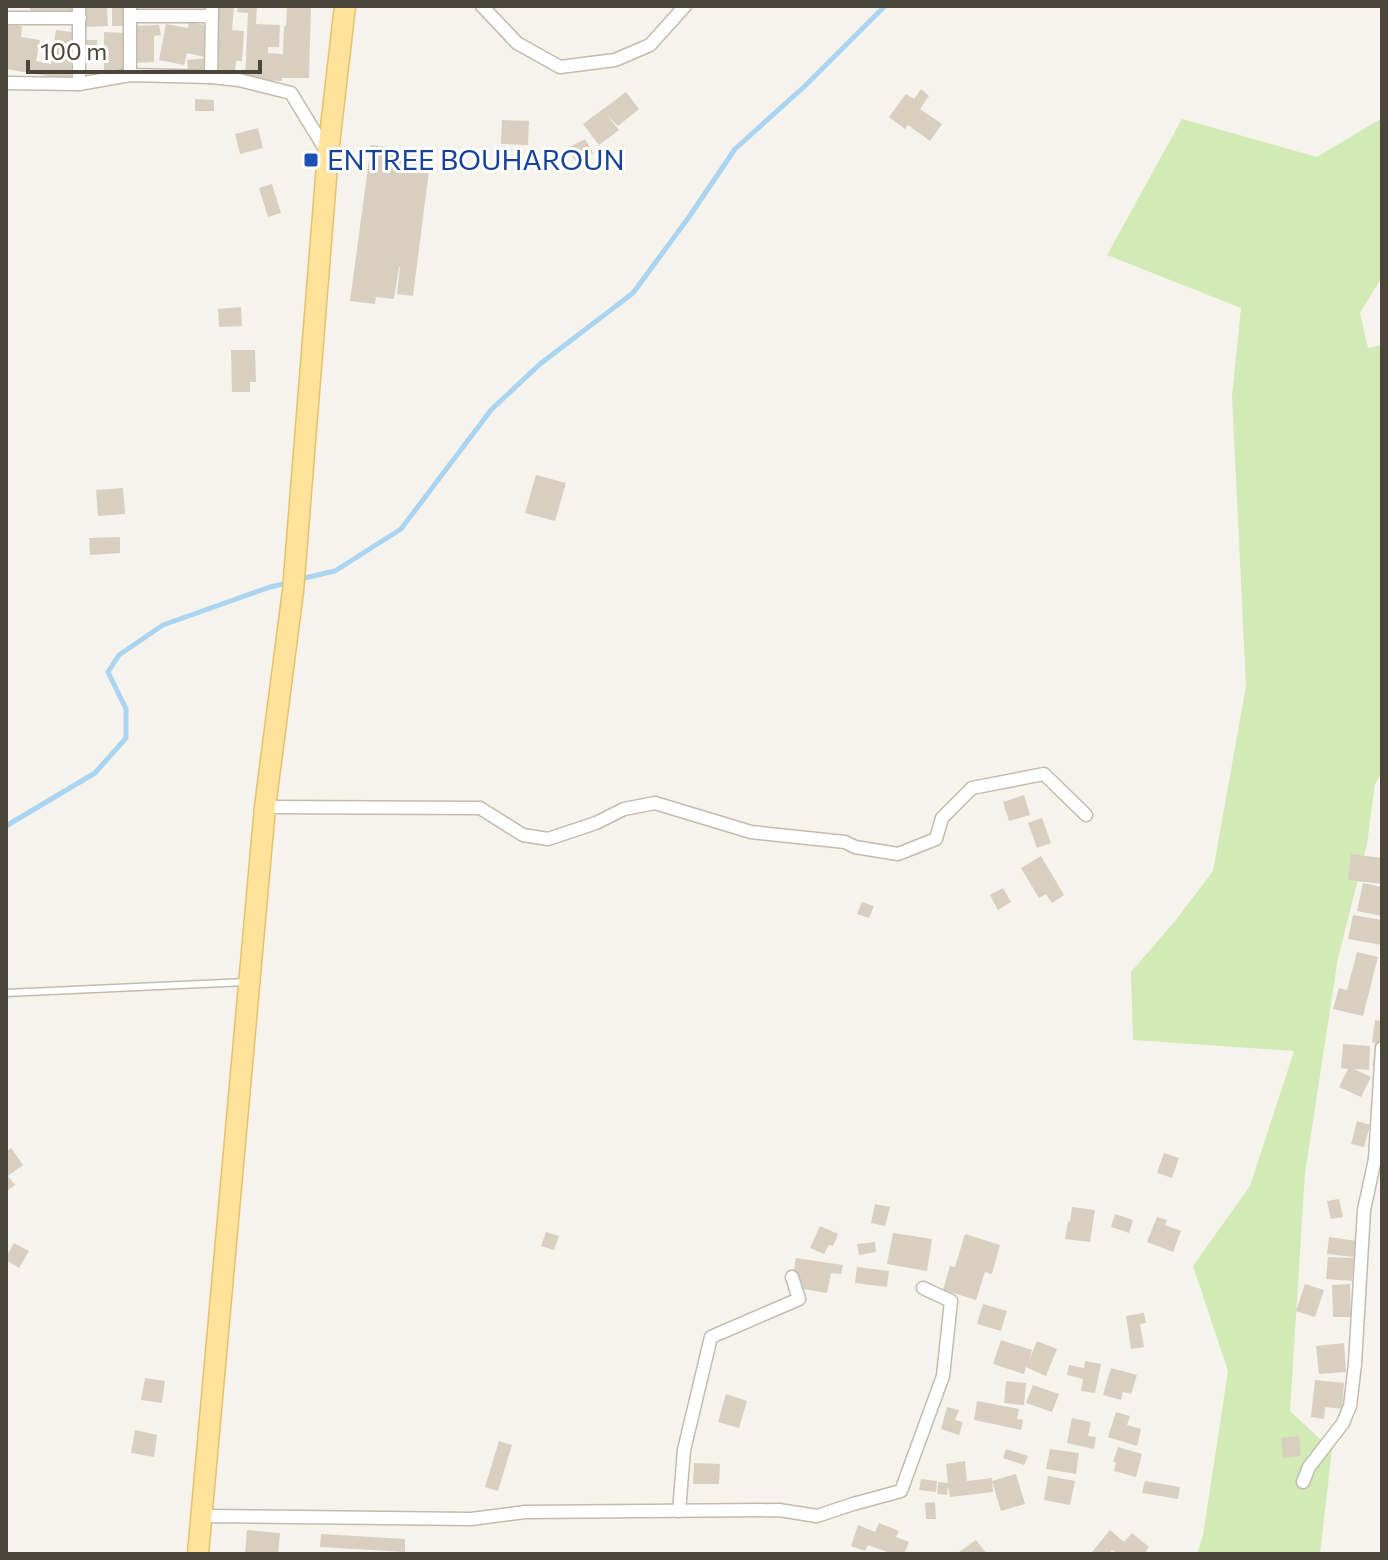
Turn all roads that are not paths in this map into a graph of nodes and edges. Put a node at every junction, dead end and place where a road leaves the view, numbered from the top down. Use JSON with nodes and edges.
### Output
{"nodes":[{"id":1,"x":345,"y":6,"type":"edge"},
{"id":2,"x":482,"y":6,"type":"edge"},
{"id":3,"x":685,"y":6,"type":"edge"},
{"id":4,"x":130,"y":11,"type":"edge"},
{"id":5,"x":212,"y":11,"type":"edge"},
{"id":6,"x":79,"y":12,"type":"edge"},
{"id":7,"x":6,"y":18,"type":"edge"},
{"id":8,"x":130,"y":75,"type":"junction"},
{"id":9,"x":211,"y":77,"type":"junction"},
{"id":10,"x":6,"y":83,"type":"edge"},
{"id":11,"x":79,"y":84,"type":"junction"},
{"id":12,"x":328,"y":153,"type":"junction"},
{"id":13,"x":265,"y":807,"type":"junction"},
{"id":14,"x":1086,"y":815,"type":"dead end"},
{"id":15,"x":250,"y":982,"type":"junction"},
{"id":16,"x":6,"y":993,"type":"edge"},
{"id":17,"x":1382,"y":1048,"type":"edge"},
{"id":18,"x":1379,"y":1159,"type":"edge"},
{"id":19,"x":792,"y":1277,"type":"dead end"},
{"id":20,"x":923,"y":1288,"type":"dead end"},
{"id":21,"x":1303,"y":1482,"type":"dead end"},
{"id":22,"x":679,"y":1511,"type":"junction"},
{"id":23,"x":201,"y":1516,"type":"junction"},
{"id":24,"x":198,"y":1554,"type":"edge"}],
"edges":[{"from":1,"to":12,"type":"main road"},
{"from":2,"to":3,"type":"street"},
{"from":4,"to":5,"type":"street"},
{"from":4,"to":8,"type":"street"},
{"from":5,"to":9,"type":"street"},
{"from":6,"to":7,"type":"street"},
{"from":6,"to":11,"type":"street"},
{"from":8,"to":9,"type":"street"},
{"from":8,"to":11,"type":"street"},
{"from":9,"to":12,"type":"street"},
{"from":10,"to":11,"type":"street"},
{"from":12,"to":13,"type":"main road"},
{"from":13,"to":14,"type":"street"},
{"from":13,"to":15,"type":"main road"},
{"from":15,"to":16,"type":"lane"},
{"from":15,"to":23,"type":"main road"},
{"from":17,"to":18,"type":"street"},
{"from":18,"to":21,"type":"street"},
{"from":19,"to":22,"type":"street"},
{"from":20,"to":22,"type":"street"},
{"from":22,"to":23,"type":"street"},
{"from":23,"to":24,"type":"main road"}]}
